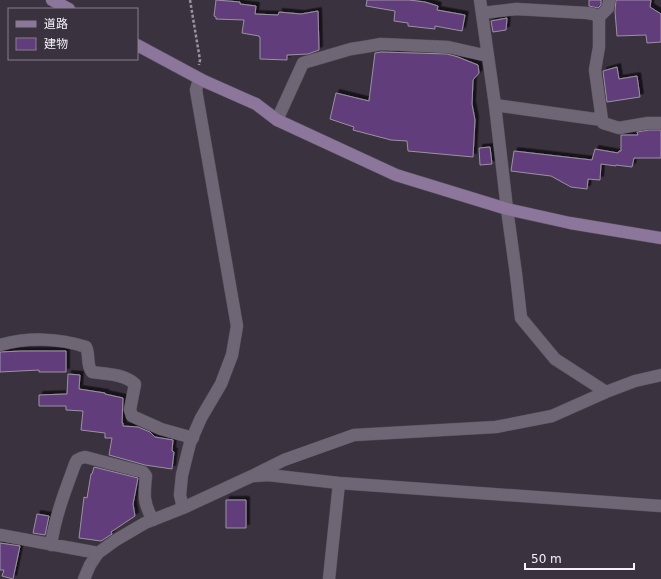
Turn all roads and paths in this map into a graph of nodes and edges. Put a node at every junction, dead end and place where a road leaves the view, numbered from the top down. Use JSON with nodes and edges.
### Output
{"nodes":[{"id":1,"x":52,"y":0,"type":"edge"},
{"id":2,"x":190,"y":0,"type":"edge"},
{"id":3,"x":480,"y":0,"type":"edge"},
{"id":4,"x":609,"y":0,"type":"edge"},
{"id":5,"x":67,"y":8,"type":"edge"},
{"id":6,"x":482,"y":13,"type":"junction"},
{"id":7,"x":599,"y":17,"type":"junction"},
{"id":8,"x":138,"y":46,"type":"edge"},
{"id":9,"x":488,"y":56,"type":"junction"},
{"id":10,"x":199,"y":79,"type":"junction"},
{"id":11,"x":495,"y":105,"type":"junction"},
{"id":12,"x":278,"y":120,"type":"junction"},
{"id":13,"x":602,"y":120,"type":"junction"},
{"id":14,"x":661,"y":123,"type":"edge"},
{"id":15,"x":507,"y":209,"type":"junction"},
{"id":16,"x":661,"y":238,"type":"edge"},
{"id":17,"x":0,"y":345,"type":"edge"},
{"id":18,"x":661,"y":375,"type":"edge"},
{"id":19,"x":606,"y":392,"type":"junction"},
{"id":20,"x":193,"y":438,"type":"junction"},
{"id":21,"x":252,"y":476,"type":"junction"},
{"id":22,"x":339,"y":483,"type":"junction"},
{"id":23,"x":661,"y":506,"type":"edge"},
{"id":24,"x":183,"y":508,"type":"junction"},
{"id":25,"x":153,"y":520,"type":"junction"},
{"id":26,"x":0,"y":535,"type":"edge"},
{"id":27,"x":51,"y":544,"type":"junction"},
{"id":28,"x":98,"y":553,"type":"junction"},
{"id":29,"x":84,"y":579,"type":"edge"},
{"id":30,"x":329,"y":579,"type":"edge"}],
"edges":[{"from":1,"to":5,"type":"street"},
{"from":2,"to":10,"type":"path"},
{"from":3,"to":6,"type":"street"},
{"from":4,"to":7,"type":"street"},
{"from":6,"to":7,"type":"street"},
{"from":6,"to":9,"type":"street"},
{"from":7,"to":13,"type":"street"},
{"from":8,"to":10,"type":"street"},
{"from":9,"to":11,"type":"street"},
{"from":9,"to":12,"type":"street"},
{"from":10,"to":12,"type":"street"},
{"from":10,"to":20,"type":"street"},
{"from":11,"to":13,"type":"street"},
{"from":11,"to":15,"type":"street"},
{"from":12,"to":15,"type":"street"},
{"from":13,"to":14,"type":"street"},
{"from":15,"to":16,"type":"street"},
{"from":15,"to":19,"type":"street"},
{"from":17,"to":20,"type":"street"},
{"from":18,"to":19,"type":"street"},
{"from":19,"to":21,"type":"street"},
{"from":20,"to":24,"type":"street"},
{"from":21,"to":22,"type":"street"},
{"from":21,"to":24,"type":"street"},
{"from":22,"to":23,"type":"street"},
{"from":22,"to":30,"type":"street"},
{"from":24,"to":25,"type":"street"},
{"from":25,"to":27,"type":"street"},
{"from":25,"to":28,"type":"street"},
{"from":26,"to":27,"type":"street"},
{"from":27,"to":28,"type":"street"},
{"from":28,"to":29,"type":"street"}]}
